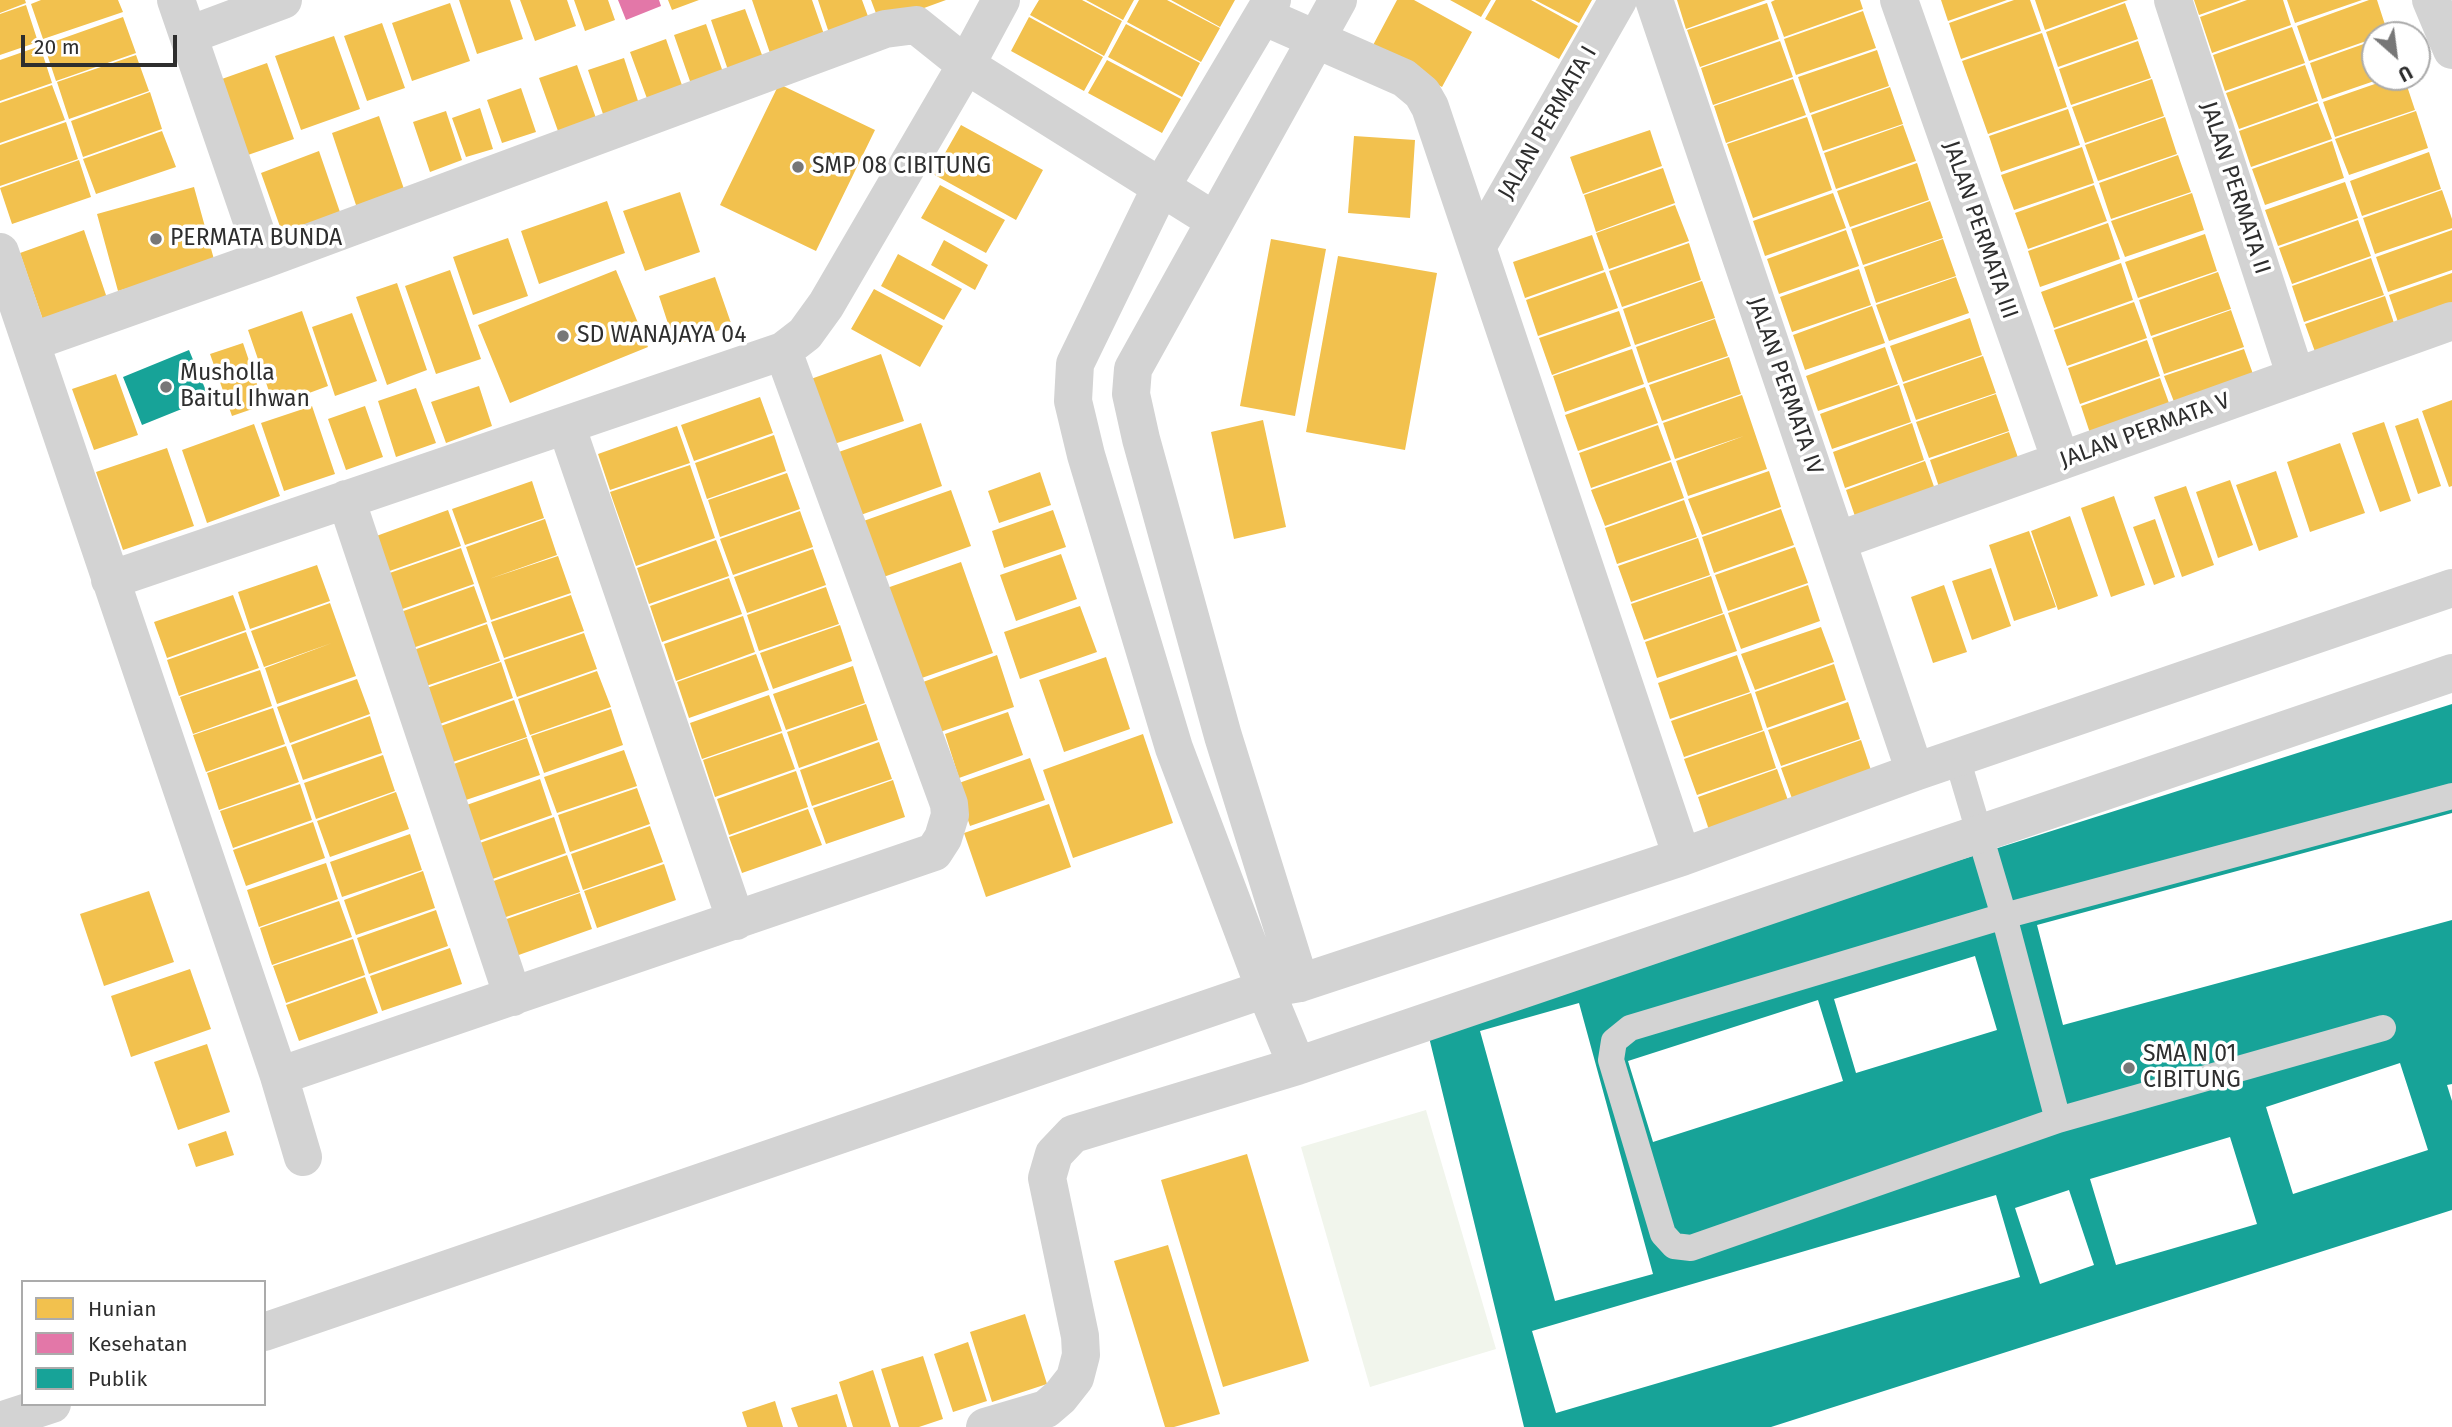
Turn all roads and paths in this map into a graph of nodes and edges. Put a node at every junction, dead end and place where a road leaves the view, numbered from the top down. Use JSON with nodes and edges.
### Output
{"nodes":[{"id":1,"x":283,"y":0,"type":"edge"},
{"id":2,"x":1001,"y":0,"type":"edge"},
{"id":3,"x":1338,"y":0,"type":"edge"},
{"id":4,"x":1618,"y":0,"type":"edge"},
{"id":5,"x":1654,"y":0,"type":"edge"},
{"id":6,"x":1899,"y":0,"type":"edge"},
{"id":7,"x":2173,"y":0,"type":"edge"},
{"id":8,"x":2431,"y":0,"type":"edge"},
{"id":9,"x":1267,"y":8,"type":"edge"},
{"id":10,"x":182,"y":17,"type":"edge"},
{"id":11,"x":1316,"y":40,"type":"junction"},
{"id":12,"x":2452,"y":50,"type":"edge"},
{"id":13,"x":966,"y":65,"type":"junction"},
{"id":14,"x":1161,"y":187,"type":"junction"},
{"id":15,"x":1215,"y":222,"type":"junction"},
{"id":16,"x":1477,"y":247,"type":"junction"},
{"id":17,"x":0,"y":252,"type":"edge"},
{"id":18,"x":265,"y":259,"type":"junction"},
{"id":19,"x":2452,"y":321,"type":"edge"},
{"id":20,"x":31,"y":342,"type":"junction"},
{"id":21,"x":783,"y":351,"type":"junction"},
{"id":22,"x":2296,"y":377,"type":"junction"},
{"id":23,"x":566,"y":425,"type":"junction"},
{"id":24,"x":1141,"y":439,"type":"junction"},
{"id":25,"x":1086,"y":455,"type":"junction"},
{"id":26,"x":2061,"y":461,"type":"junction"},
{"id":27,"x":346,"y":499,"type":"junction"},
{"id":28,"x":1837,"y":541,"type":"junction"},
{"id":29,"x":110,"y":580,"type":"junction"},
{"id":30,"x":2452,"y":588,"type":"edge"},
{"id":31,"x":2452,"y":673,"type":"edge"},
{"id":32,"x":1223,"y":736,"type":"junction"},
{"id":33,"x":1174,"y":748,"type":"junction"},
{"id":34,"x":1957,"y":758,"type":"junction"},
{"id":35,"x":1915,"y":772,"type":"junction"},
{"id":36,"x":2452,"y":796,"type":"edge"},
{"id":37,"x":1981,"y":833,"type":"junction"},
{"id":38,"x":1682,"y":857,"type":"junction"},
{"id":39,"x":2004,"y":916,"type":"junction"},
{"id":40,"x":736,"y":921,"type":"junction"},
{"id":41,"x":1283,"y":986,"type":"junction"},
{"id":42,"x":513,"y":997,"type":"junction"},
{"id":43,"x":2383,"y":1028,"type":"dead end"},
{"id":44,"x":1297,"y":1066,"type":"junction"},
{"id":45,"x":279,"y":1076,"type":"junction"},
{"id":46,"x":2058,"y":1120,"type":"junction"},
{"id":47,"x":303,"y":1157,"type":"dead end"},
{"id":48,"x":266,"y":1331,"type":"edge"},
{"id":49,"x":46,"y":1406,"type":"edge"},
{"id":50,"x":0,"y":1421,"type":"edge"},
{"id":51,"x":1008,"y":1423,"type":"edge"}],
"edges":[{"from":1,"to":10,"type":"street"},
{"from":2,"to":13,"type":"street"},
{"from":3,"to":11,"type":"street"},
{"from":4,"to":16,"type":"street","name":"JALAN PERMATA I"},
{"from":5,"to":28,"type":"street","name":"JALAN PERMATA IV"},
{"from":6,"to":26,"type":"street","name":"JALAN PERMATA III"},
{"from":7,"to":22,"type":"street","name":"JALAN PERMATA II"},
{"from":8,"to":12,"type":"street"},
{"from":9,"to":11,"type":"street"},
{"from":9,"to":14,"type":"street"},
{"from":10,"to":18,"type":"street"},
{"from":11,"to":15,"type":"street"},
{"from":11,"to":16,"type":"street"},
{"from":13,"to":14,"type":"street"},
{"from":13,"to":18,"type":"street"},
{"from":13,"to":21,"type":"street"},
{"from":14,"to":15,"type":"street"},
{"from":14,"to":25,"type":"street"},
{"from":15,"to":24,"type":"street"},
{"from":16,"to":38,"type":"street"},
{"from":17,"to":20,"type":"street"},
{"from":18,"to":20,"type":"street"},
{"from":19,"to":22,"type":"street","name":"JALAN PERMATA V"},
{"from":20,"to":29,"type":"street"},
{"from":21,"to":23,"type":"street"},
{"from":21,"to":40,"type":"street"},
{"from":22,"to":26,"type":"street","name":"JALAN PERMATA V"},
{"from":23,"to":27,"type":"street"},
{"from":23,"to":40,"type":"street"},
{"from":24,"to":25,"type":"street"},
{"from":24,"to":32,"type":"street"},
{"from":25,"to":33,"type":"street"},
{"from":26,"to":28,"type":"street","name":"JALAN PERMATA V"},
{"from":27,"to":29,"type":"street"},
{"from":27,"to":42,"type":"street"},
{"from":28,"to":35,"type":"street","name":"JALAN PERMATA IV"},
{"from":29,"to":45,"type":"street"},
{"from":30,"to":34,"type":"street"},
{"from":31,"to":37,"type":"street"},
{"from":32,"to":33,"type":"street"},
{"from":32,"to":41,"type":"street"},
{"from":33,"to":41,"type":"street"},
{"from":34,"to":35,"type":"street"},
{"from":34,"to":37,"type":"lane"},
{"from":35,"to":38,"type":"street"},
{"from":36,"to":39,"type":"lane"},
{"from":37,"to":39,"type":"lane"},
{"from":37,"to":44,"type":"street"},
{"from":38,"to":41,"type":"street"},
{"from":39,"to":46,"type":"lane"},
{"from":39,"to":46,"type":"lane"},
{"from":40,"to":42,"type":"street"},
{"from":41,"to":44,"type":"street"},
{"from":41,"to":48,"type":"street"},
{"from":42,"to":45,"type":"street"},
{"from":43,"to":46,"type":"lane"},
{"from":44,"to":51,"type":"street"},
{"from":45,"to":47,"type":"street"},
{"from":49,"to":50,"type":"street"}]}
